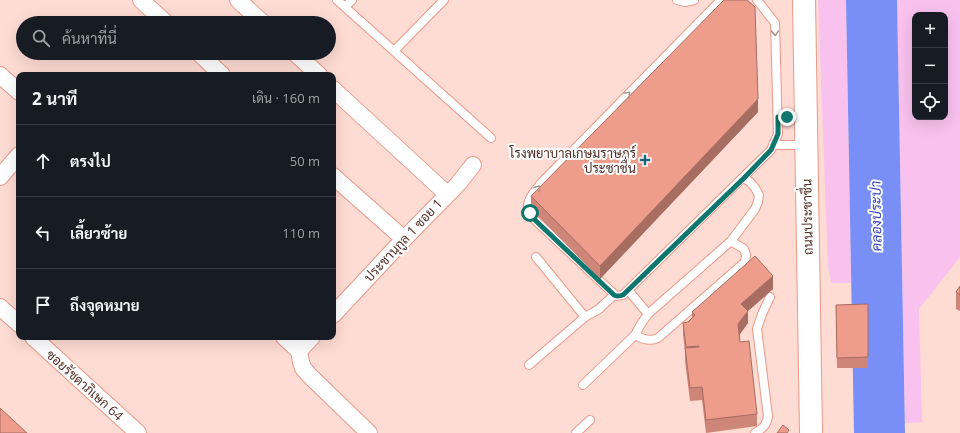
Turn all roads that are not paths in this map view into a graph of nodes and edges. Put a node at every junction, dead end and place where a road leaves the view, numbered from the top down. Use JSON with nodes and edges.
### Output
{"nodes":[{"id":1,"x":141,"y":0,"type":"edge"},
{"id":2,"x":238,"y":0,"type":"edge"},
{"id":3,"x":337,"y":0,"type":"edge"},
{"id":4,"x":352,"y":0,"type":"edge"},
{"id":5,"x":444,"y":0,"type":"edge"},
{"id":6,"x":677,"y":0,"type":"edge"},
{"id":7,"x":694,"y":0,"type":"edge"},
{"id":8,"x":721,"y":0,"type":"edge"},
{"id":9,"x":757,"y":0,"type":"edge"},
{"id":10,"x":804,"y":0,"type":"edge"},
{"id":11,"x":345,"y":7,"type":"junction"},
{"id":12,"x":158,"y":16,"type":"edge"},
{"id":13,"x":255,"y":16,"type":"edge"},
{"id":14,"x":394,"y":51,"type":"junction"},
{"id":15,"x":206,"y":60,"type":"edge"},
{"id":16,"x":302,"y":60,"type":"edge"},
{"id":17,"x":219,"y":72,"type":"edge"},
{"id":18,"x":315,"y":72,"type":"edge"},
{"id":19,"x":0,"y":75,"type":"edge"},
{"id":20,"x":16,"y":89,"type":"edge"},
{"id":21,"x":336,"y":91,"type":"edge"},
{"id":22,"x":806,"y":116,"type":"junction"},
{"id":23,"x":778,"y":117,"type":"junction"},
{"id":24,"x":490,"y":138,"type":"dead end"},
{"id":25,"x":773,"y":145,"type":"junction"},
{"id":26,"x":806,"y":145,"type":"junction"},
{"id":27,"x":16,"y":158,"type":"edge"},
{"id":28,"x":473,"y":166,"type":"dead end"},
{"id":29,"x":0,"y":177,"type":"edge"},
{"id":30,"x":744,"y":178,"type":"junction"},
{"id":31,"x":336,"y":179,"type":"edge"},
{"id":32,"x":446,"y":194,"type":"junction"},
{"id":33,"x":404,"y":239,"type":"junction"},
{"id":34,"x":731,"y":240,"type":"junction"},
{"id":35,"x":536,"y":257,"type":"dead end"},
{"id":36,"x":628,"y":290,"type":"junction"},
{"id":37,"x":614,"y":295,"type":"junction"},
{"id":38,"x":770,"y":297,"type":"dead end"},
{"id":39,"x":0,"y":307,"type":"edge"},
{"id":40,"x":336,"y":311,"type":"edge"},
{"id":41,"x":648,"y":314,"type":"junction"},
{"id":42,"x":584,"y":317,"type":"junction"},
{"id":43,"x":16,"y":321,"type":"edge"},
{"id":44,"x":635,"y":335,"type":"junction"},
{"id":45,"x":36,"y":340,"type":"edge"},
{"id":46,"x":287,"y":340,"type":"edge"},
{"id":47,"x":309,"y":340,"type":"edge"},
{"id":48,"x":299,"y":351,"type":"junction"},
{"id":49,"x":529,"y":365,"type":"dead end"},
{"id":50,"x":583,"y":384,"type":"dead end"},
{"id":51,"x":590,"y":420,"type":"dead end"},
{"id":52,"x":138,"y":433,"type":"edge"},
{"id":53,"x":369,"y":433,"type":"edge"},
{"id":54,"x":576,"y":433,"type":"edge"},
{"id":55,"x":755,"y":433,"type":"edge"},
{"id":56,"x":811,"y":433,"type":"edge"}],
"edges":[{"from":1,"to":12,"type":"street"},
{"from":2,"to":13,"type":"street"},
{"from":3,"to":11,"type":"lane"},
{"from":4,"to":11,"type":"lane"},
{"from":5,"to":14,"type":"lane"},
{"from":6,"to":7,"type":"lane"},
{"from":37,"to":8,"type":"lane","one_way":true},
{"from":9,"to":23,"type":"lane","one_way":true},
{"from":10,"to":22,"type":"main road","name":"ถนนประชาชื่น"},
{"from":11,"to":14,"type":"lane"},
{"from":14,"to":24,"type":"lane"},
{"from":15,"to":17,"type":"street"},
{"from":16,"to":18,"type":"street"},
{"from":19,"to":20,"type":"street"},
{"from":21,"to":32,"type":"street"},
{"from":22,"to":23,"type":"lane"},
{"from":22,"to":26,"type":"main road","name":"ถนนประชาชื่น"},
{"from":23,"to":25,"type":"lane"},
{"from":25,"to":26,"type":"lane"},
{"from":25,"to":30,"type":"lane"},
{"from":26,"to":56,"type":"main road","name":"ถนนประชาชื่น"},
{"from":27,"to":29,"type":"street"},
{"from":28,"to":32,"type":"street","name":"ประชานุกูล 1 ซอย 1"},
{"from":30,"to":34,"type":"lane"},
{"from":30,"to":36,"type":"lane"},
{"from":31,"to":33,"type":"street"},
{"from":32,"to":33,"type":"street","name":"ประชานุกูล 1 ซอย 1"},
{"from":33,"to":40,"type":"street","name":"ประชานุกูล 1 ซอย 1"},
{"from":34,"to":41,"type":"lane"},
{"from":34,"to":44,"type":"lane"},
{"from":35,"to":42,"type":"lane"},
{"from":36,"to":37,"type":"lane"},
{"from":36,"to":41,"type":"lane"},
{"from":37,"to":42,"type":"lane"},
{"from":38,"to":55,"type":"lane"},
{"from":39,"to":43,"type":"street"},
{"from":41,"to":44,"type":"lane"},
{"from":42,"to":49,"type":"lane"},
{"from":44,"to":50,"type":"lane"},
{"from":45,"to":52,"type":"street","name":"ซอยรัชดาภิเษก 64"},
{"from":46,"to":48,"type":"street"},
{"from":47,"to":48,"type":"street"},
{"from":48,"to":53,"type":"street"},
{"from":51,"to":54,"type":"lane"}]}
